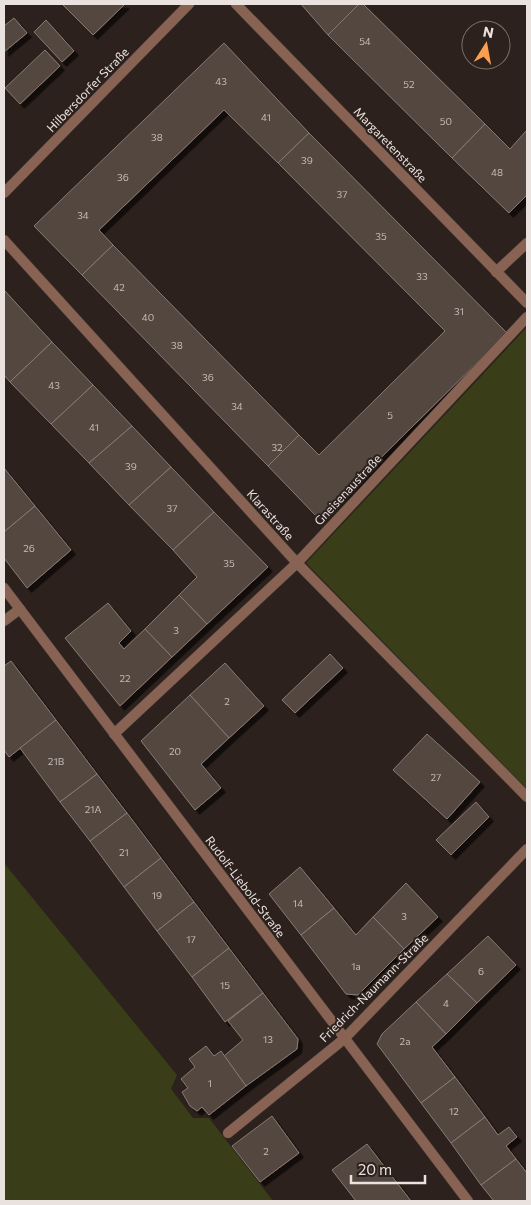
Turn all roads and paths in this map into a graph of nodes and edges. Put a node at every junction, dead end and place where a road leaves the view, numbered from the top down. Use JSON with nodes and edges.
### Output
{"nodes":[{"id":1,"x":189,"y":4,"type":"edge"},
{"id":2,"x":236,"y":4,"type":"edge"},
{"id":3,"x":4,"y":193,"type":"edge"},
{"id":4,"x":4,"y":240,"type":"edge"},
{"id":5,"x":527,"y":243,"type":"edge"},
{"id":6,"x":496,"y":272,"type":"junction"},
{"id":7,"x":527,"y":303,"type":"edge"},
{"id":8,"x":527,"y":317,"type":"edge"},
{"id":9,"x":297,"y":563,"type":"junction"},
{"id":10,"x":4,"y":588,"type":"edge"},
{"id":11,"x":20,"y":610,"type":"junction"},
{"id":12,"x":4,"y":621,"type":"edge"},
{"id":13,"x":114,"y":734,"type":"junction"},
{"id":14,"x":527,"y":797,"type":"edge"},
{"id":15,"x":527,"y":848,"type":"edge"},
{"id":16,"x":344,"y":1039,"type":"junction"},
{"id":17,"x":228,"y":1133,"type":"dead end"},
{"id":18,"x":468,"y":1201,"type":"edge"}],
"edges":[{"from":1,"to":3,"type":"street","name":"Hilbersdorfer Straße"},
{"from":2,"to":6,"type":"street","name":"Margaretenstraße"},
{"from":4,"to":9,"type":"street","name":"Klarastraße"},
{"from":5,"to":6,"type":"street"},
{"from":6,"to":7,"type":"street","name":"Margaretenstraße"},
{"from":8,"to":9,"type":"street","name":"Gneisenaustraße"},
{"from":9,"to":13,"type":"street","name":"Gneisenaustraße"},
{"from":9,"to":14,"type":"street","name":"Klarastraße"},
{"from":10,"to":11,"type":"street","name":"Rudolf-Liebold-Straße"},
{"from":11,"to":12,"type":"street"},
{"from":11,"to":13,"type":"street","name":"Rudolf-Liebold-Straße"},
{"from":13,"to":16,"type":"street","name":"Rudolf-Liebold-Straße"},
{"from":15,"to":16,"type":"street","name":"Friedrich-Naumann-Straße"},
{"from":16,"to":17,"type":"street","name":"Friedrich-Naumann-Straße"},
{"from":16,"to":18,"type":"street","name":"Rudolf-Liebold-Straße"}]}
